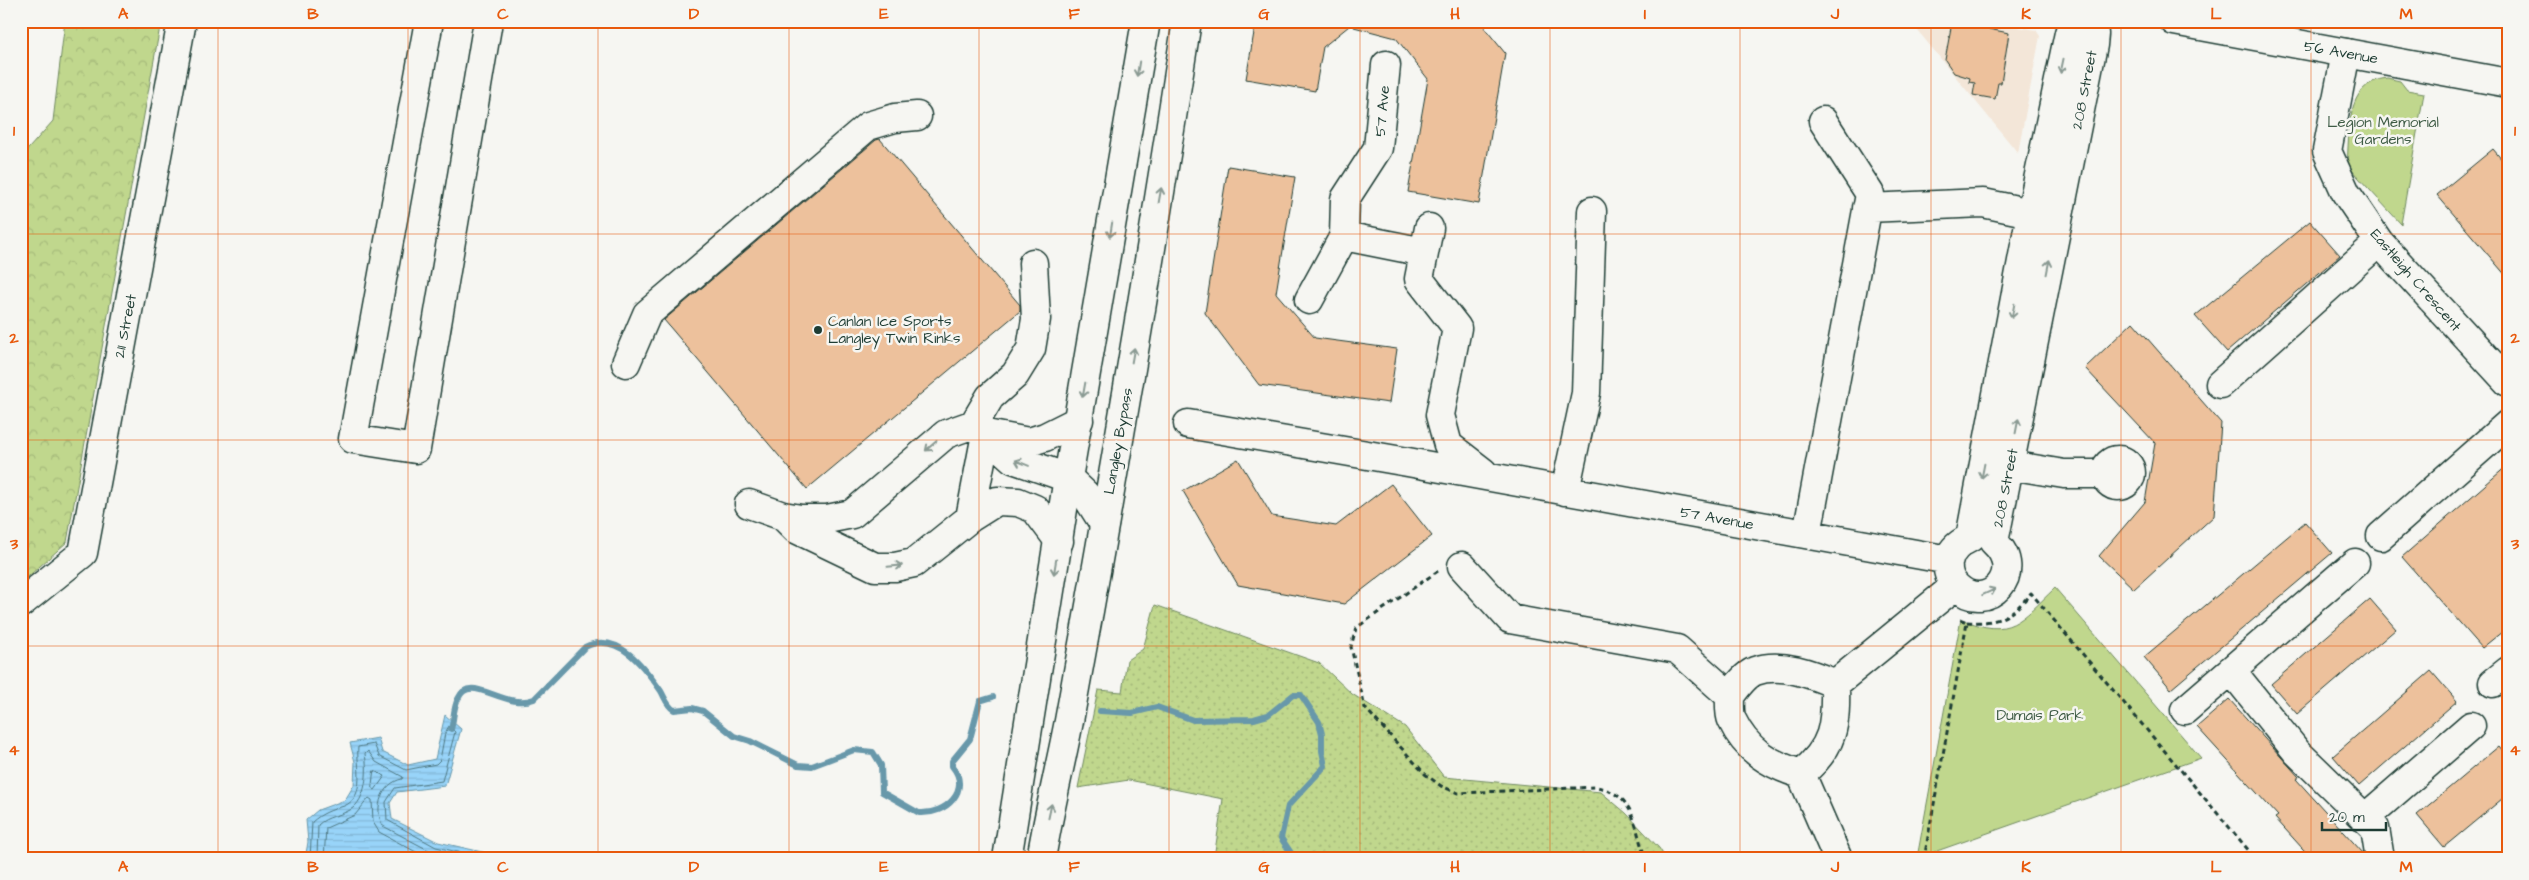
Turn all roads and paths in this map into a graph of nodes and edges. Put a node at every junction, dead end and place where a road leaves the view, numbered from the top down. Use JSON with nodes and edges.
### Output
{"nodes":[{"id":1,"x":182,"y":21,"type":"edge"},
{"id":2,"x":429,"y":21,"type":"edge"},
{"id":3,"x":488,"y":21,"type":"edge"},
{"id":4,"x":1146,"y":21,"type":"edge"},
{"id":5,"x":1187,"y":21,"type":"edge"},
{"id":6,"x":2078,"y":21,"type":"edge"},
{"id":7,"x":2092,"y":21,"type":"edge"},
{"id":8,"x":2174,"y":21,"type":"edge"},
{"id":9,"x":2346,"y":53,"type":"junction"},
{"id":10,"x":1386,"y":65,"type":"dead end"},
{"id":11,"x":2508,"y":83,"type":"edge"},
{"id":12,"x":917,"y":116,"type":"dead end"},
{"id":13,"x":1823,"y":121,"type":"dead end"},
{"id":14,"x":1867,"y":208,"type":"junction"},
{"id":15,"x":1592,"y":211,"type":"dead end"},
{"id":16,"x":2031,"y":213,"type":"junction"},
{"id":17,"x":1344,"y":236,"type":"junction"},
{"id":18,"x":2379,"y":242,"type":"junction"},
{"id":19,"x":1033,"y":263,"type":"dead end"},
{"id":20,"x":1309,"y":300,"type":"dead end"},
{"id":21,"x":626,"y":363,"type":"dead end"},
{"id":22,"x":2508,"y":382,"type":"edge"},
{"id":23,"x":2220,"y":384,"type":"dead end"},
{"id":24,"x":1079,"y":420,"type":"junction"},
{"id":25,"x":1188,"y":424,"type":"dead end"},
{"id":26,"x":2508,"y":424,"type":"edge"},
{"id":27,"x":980,"y":429,"type":"junction"},
{"id":28,"x":2009,"y":465,"type":"junction"},
{"id":29,"x":1486,"y":474,"type":"junction"},
{"id":30,"x":2105,"y":474,"type":"dead end"},
{"id":31,"x":1068,"y":478,"type":"junction"},
{"id":32,"x":1565,"y":490,"type":"junction"},
{"id":33,"x":749,"y":504,"type":"dead end"},
{"id":34,"x":852,"y":514,"type":"junction"},
{"id":35,"x":783,"y":516,"type":"junction"},
{"id":36,"x":970,"y":518,"type":"junction"},
{"id":37,"x":1104,"y":524,"type":"junction"},
{"id":38,"x":1807,"y":534,"type":"junction"},
{"id":39,"x":2381,"y":536,"type":"dead end"},
{"id":40,"x":1059,"y":541,"type":"junction"},
{"id":41,"x":849,"y":555,"type":"junction"},
{"id":42,"x":1949,"y":560,"type":"junction"},
{"id":43,"x":2356,"y":563,"type":"dead end"},
{"id":44,"x":1462,"y":566,"type":"joint"},
{"id":45,"x":1945,"y":593,"type":"junction"},
{"id":46,"x":21,"y":602,"type":"edge"},
{"id":47,"x":1967,"y":622,"type":"junction"},
{"id":48,"x":2231,"y":670,"type":"junction"},
{"id":49,"x":1835,"y":684,"type":"junction"},
{"id":50,"x":1730,"y":696,"type":"junction"},
{"id":51,"x":2184,"y":710,"type":"dead end"},
{"id":52,"x":2471,"y":726,"type":"dead end"},
{"id":53,"x":1801,"y":774,"type":"junction"},
{"id":54,"x":2365,"y":818,"type":"junction"},
{"id":55,"x":1007,"y":859,"type":"edge"},
{"id":56,"x":1041,"y":859,"type":"edge"},
{"id":57,"x":1646,"y":859,"type":"edge"},
{"id":58,"x":1838,"y":859,"type":"edge"},
{"id":59,"x":1924,"y":859,"type":"edge"},
{"id":60,"x":2256,"y":859,"type":"edge"},
{"id":61,"x":2380,"y":859,"type":"edge"}],
"edges":[{"from":1,"to":46,"type":"street","name":"211 Street"},
{"from":2,"to":3,"type":"street"},
{"from":4,"to":24,"type":"street","one_way":true},
{"from":37,"to":5,"type":"street","name":"Langley Bypass","one_way":true},
{"from":6,"to":16,"type":"street","name":"208 Street","one_way":true},
{"from":28,"to":7,"type":"street","name":"208 Street","one_way":true},
{"from":8,"to":9,"type":"street","name":"56 Avenue"},
{"from":9,"to":11,"type":"street","name":"56 Avenue"},
{"from":9,"to":18,"type":"street","name":"Eastleigh Crescent"},
{"from":10,"to":17,"type":"street","name":"57 Ave"},
{"from":12,"to":21,"type":"street"},
{"from":13,"to":14,"type":"street"},
{"from":14,"to":16,"type":"street"},
{"from":14,"to":38,"type":"street"},
{"from":15,"to":32,"type":"street"},
{"from":16,"to":42,"type":"street","name":"208 Street","one_way":true},
{"from":17,"to":20,"type":"street","name":"57 Ave"},
{"from":17,"to":29,"type":"street"},
{"from":18,"to":22,"type":"street","name":"Eastleigh Crescent"},
{"from":18,"to":23,"type":"street"},
{"from":19,"to":27,"type":"street"},
{"from":24,"to":27,"type":"street"},
{"from":24,"to":31,"type":"street"},
{"from":25,"to":29,"type":"street","name":"57 Avenue"},
{"from":26,"to":39,"type":"street"},
{"from":31,"to":27,"type":"street","one_way":true},
{"from":27,"to":34,"type":"street","one_way":true},
{"from":27,"to":36,"type":"street"},
{"from":28,"to":30,"type":"street"},
{"from":45,"to":28,"type":"street","name":"208 Street","one_way":true},
{"from":29,"to":32,"type":"street","name":"57 Avenue"},
{"from":31,"to":37,"type":"street"},
{"from":31,"to":40,"type":"street"},
{"from":32,"to":38,"type":"street","name":"57 Avenue"},
{"from":33,"to":35,"type":"street"},
{"from":34,"to":35,"type":"street"},
{"from":34,"to":41,"type":"street"},
{"from":35,"to":41,"type":"street"},
{"from":36,"to":40,"type":"street"},
{"from":41,"to":36,"type":"street","one_way":true},
{"from":56,"to":37,"type":"street","name":"Langley Bypass","one_way":true},
{"from":38,"to":42,"type":"street","name":"57 Avenue"},
{"from":40,"to":55,"type":"street","one_way":true},
{"from":42,"to":45,"type":"street"},
{"from":43,"to":48,"type":"street"},
{"from":44,"to":50,"type":"street"},
{"from":44,"to":57,"type":"path"},
{"from":45,"to":47,"type":"path"},
{"from":45,"to":49,"type":"street"},
{"from":47,"to":59,"type":"path"},
{"from":47,"to":60,"type":"path"},
{"from":48,"to":51,"type":"street"},
{"from":48,"to":54,"type":"street"},
{"from":49,"to":50,"type":"street"},
{"from":49,"to":53,"type":"street"},
{"from":50,"to":53,"type":"street"},
{"from":52,"to":54,"type":"street"},
{"from":53,"to":58,"type":"street"},
{"from":54,"to":61,"type":"street"}]}
